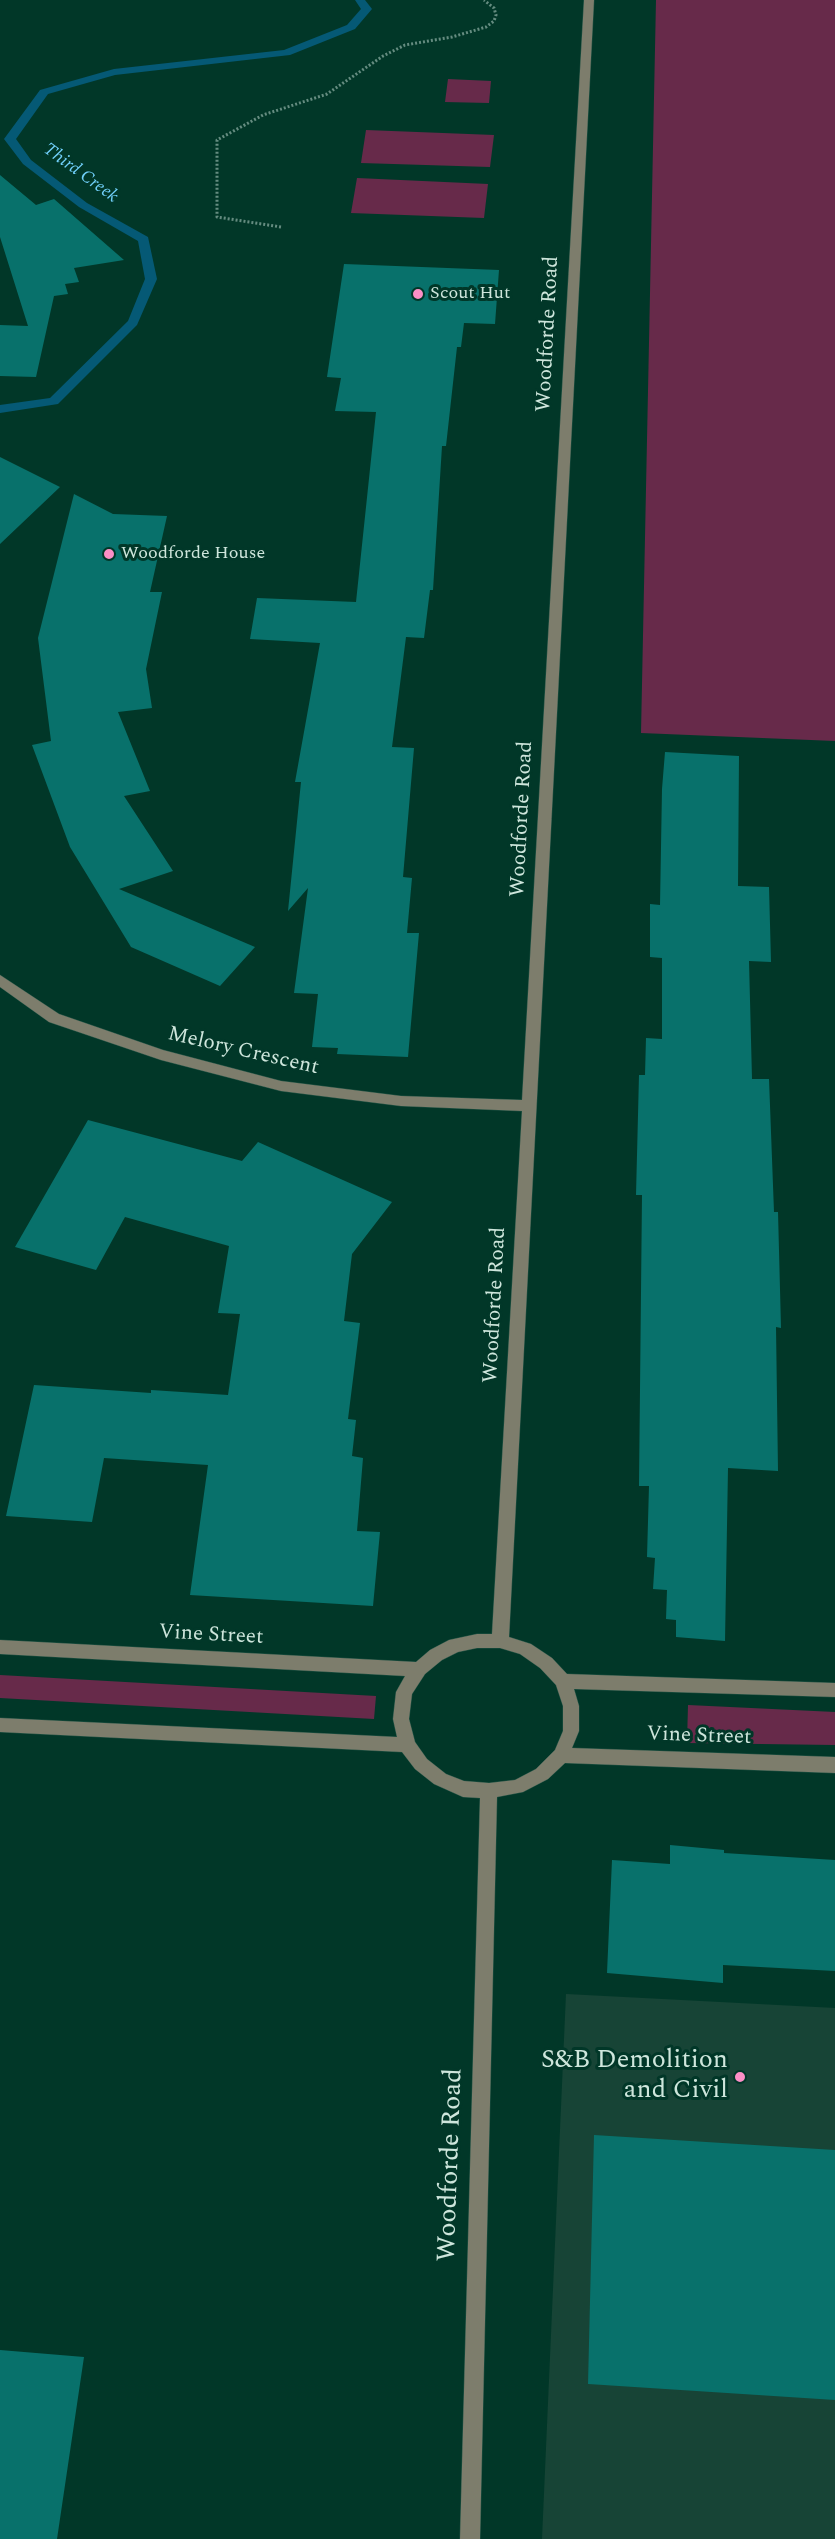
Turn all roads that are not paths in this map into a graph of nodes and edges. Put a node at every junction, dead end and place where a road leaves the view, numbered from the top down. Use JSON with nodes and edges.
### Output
{"nodes":[{"id":1,"x":589,"y":0,"type":"edge"},
{"id":2,"x":0,"y":980,"type":"edge"},
{"id":3,"x":530,"y":1106,"type":"junction"},
{"id":4,"x":500,"y":1641,"type":"junction"},
{"id":5,"x":0,"y":1647,"type":"edge"},
{"id":6,"x":419,"y":1669,"type":"junction"},
{"id":7,"x":563,"y":1682,"type":"junction"},
{"id":8,"x":835,"y":1690,"type":"edge"},
{"id":9,"x":0,"y":1725,"type":"edge"},
{"id":10,"x":407,"y":1745,"type":"junction"},
{"id":11,"x":561,"y":1755,"type":"junction"},
{"id":12,"x":835,"y":1765,"type":"edge"},
{"id":13,"x":489,"y":1791,"type":"junction"},
{"id":14,"x":470,"y":2539,"type":"edge"}],
"edges":[{"from":1,"to":3,"type":"street","name":"Woodforde Road"},
{"from":2,"to":3,"type":"street","name":"Melory Crescent"},
{"from":3,"to":4,"type":"street","name":"Woodforde Road"},
{"from":4,"to":6,"type":"street"},
{"from":4,"to":7,"type":"street"},
{"from":5,"to":6,"type":"street","name":"Vine Street"},
{"from":6,"to":10,"type":"street"},
{"from":7,"to":8,"type":"street"},
{"from":7,"to":11,"type":"street"},
{"from":9,"to":10,"type":"street"},
{"from":10,"to":13,"type":"street"},
{"from":11,"to":12,"type":"street","name":"Vine Street"},
{"from":11,"to":13,"type":"street"},
{"from":13,"to":14,"type":"street","name":"Woodforde Road"}]}
